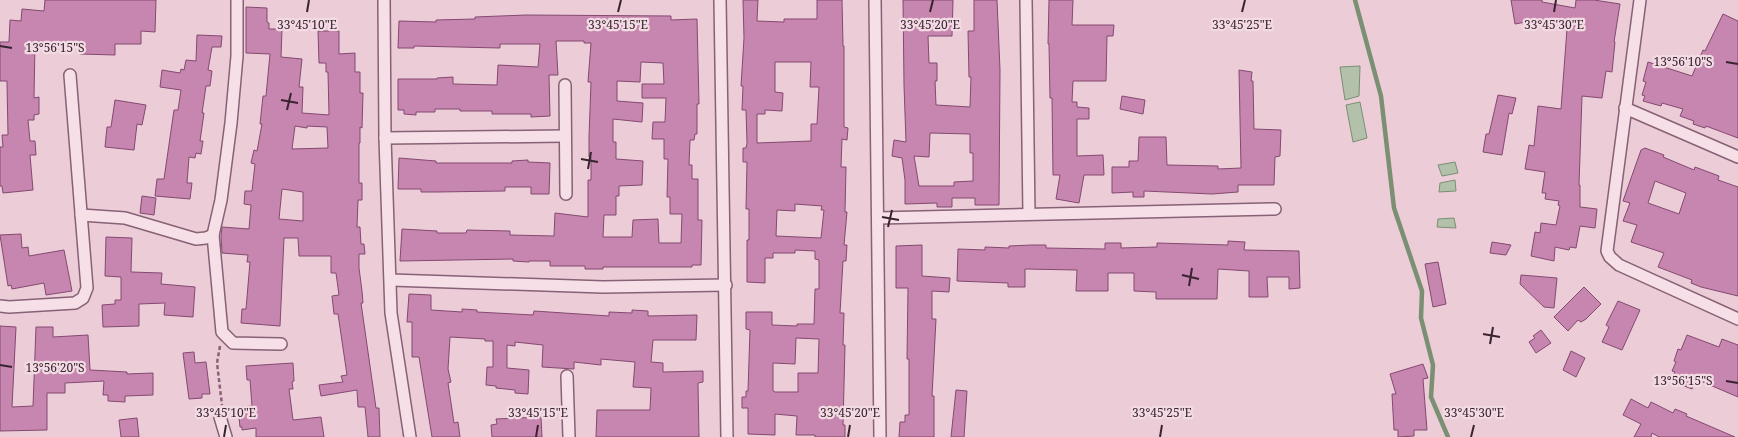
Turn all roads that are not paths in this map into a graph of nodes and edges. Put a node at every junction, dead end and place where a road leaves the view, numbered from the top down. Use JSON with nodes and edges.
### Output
{"nodes":[{"id":1,"x":237,"y":0,"type":"edge"},
{"id":2,"x":384,"y":0,"type":"edge"},
{"id":3,"x":720,"y":0,"type":"edge"},
{"id":4,"x":875,"y":0,"type":"edge"},
{"id":5,"x":1026,"y":0,"type":"edge"},
{"id":6,"x":1640,"y":0,"type":"edge"},
{"id":7,"x":70,"y":75,"type":"dead end"},
{"id":8,"x":565,"y":85,"type":"dead end"},
{"id":9,"x":1625,"y":108,"type":"junction"},
{"id":10,"x":565,"y":136,"type":"junction"},
{"id":11,"x":386,"y":138,"type":"junction"},
{"id":12,"x":1738,"y":157,"type":"edge"},
{"id":13,"x":566,"y":194,"type":"dead end"},
{"id":14,"x":1275,"y":209,"type":"dead end"},
{"id":15,"x":81,"y":214,"type":"junction"},
{"id":16,"x":1029,"y":214,"type":"junction"},
{"id":17,"x":878,"y":218,"type":"junction"},
{"id":18,"x":213,"y":235,"type":"junction"},
{"id":19,"x":391,"y":280,"type":"junction"},
{"id":20,"x":726,"y":285,"type":"junction"},
{"id":21,"x":0,"y":306,"type":"edge"},
{"id":22,"x":1738,"y":319,"type":"edge"},
{"id":23,"x":281,"y":344,"type":"dead end"},
{"id":24,"x":567,"y":376,"type":"dead end"},
{"id":25,"x":220,"y":417,"type":"road end"},
{"id":26,"x":226,"y":437,"type":"edge"},
{"id":27,"x":410,"y":437,"type":"edge"},
{"id":28,"x":569,"y":437,"type":"edge"},
{"id":29,"x":727,"y":437,"type":"edge"},
{"id":30,"x":880,"y":437,"type":"edge"}],
"edges":[{"from":1,"to":18,"type":"street"},
{"from":2,"to":11,"type":"street"},
{"from":3,"to":20,"type":"street"},
{"from":4,"to":17,"type":"street"},
{"from":5,"to":16,"type":"street"},
{"from":6,"to":9,"type":"street"},
{"from":7,"to":15,"type":"street"},
{"from":8,"to":10,"type":"street"},
{"from":9,"to":12,"type":"street"},
{"from":9,"to":22,"type":"street"},
{"from":10,"to":11,"type":"street"},
{"from":10,"to":13,"type":"street"},
{"from":11,"to":19,"type":"street"},
{"from":14,"to":16,"type":"street"},
{"from":15,"to":18,"type":"street"},
{"from":15,"to":21,"type":"street"},
{"from":16,"to":17,"type":"street"},
{"from":17,"to":30,"type":"street"},
{"from":18,"to":23,"type":"street"},
{"from":19,"to":20,"type":"street"},
{"from":19,"to":27,"type":"street"},
{"from":20,"to":29,"type":"street"},
{"from":24,"to":28,"type":"street"},
{"from":25,"to":26,"type":"street"}]}
